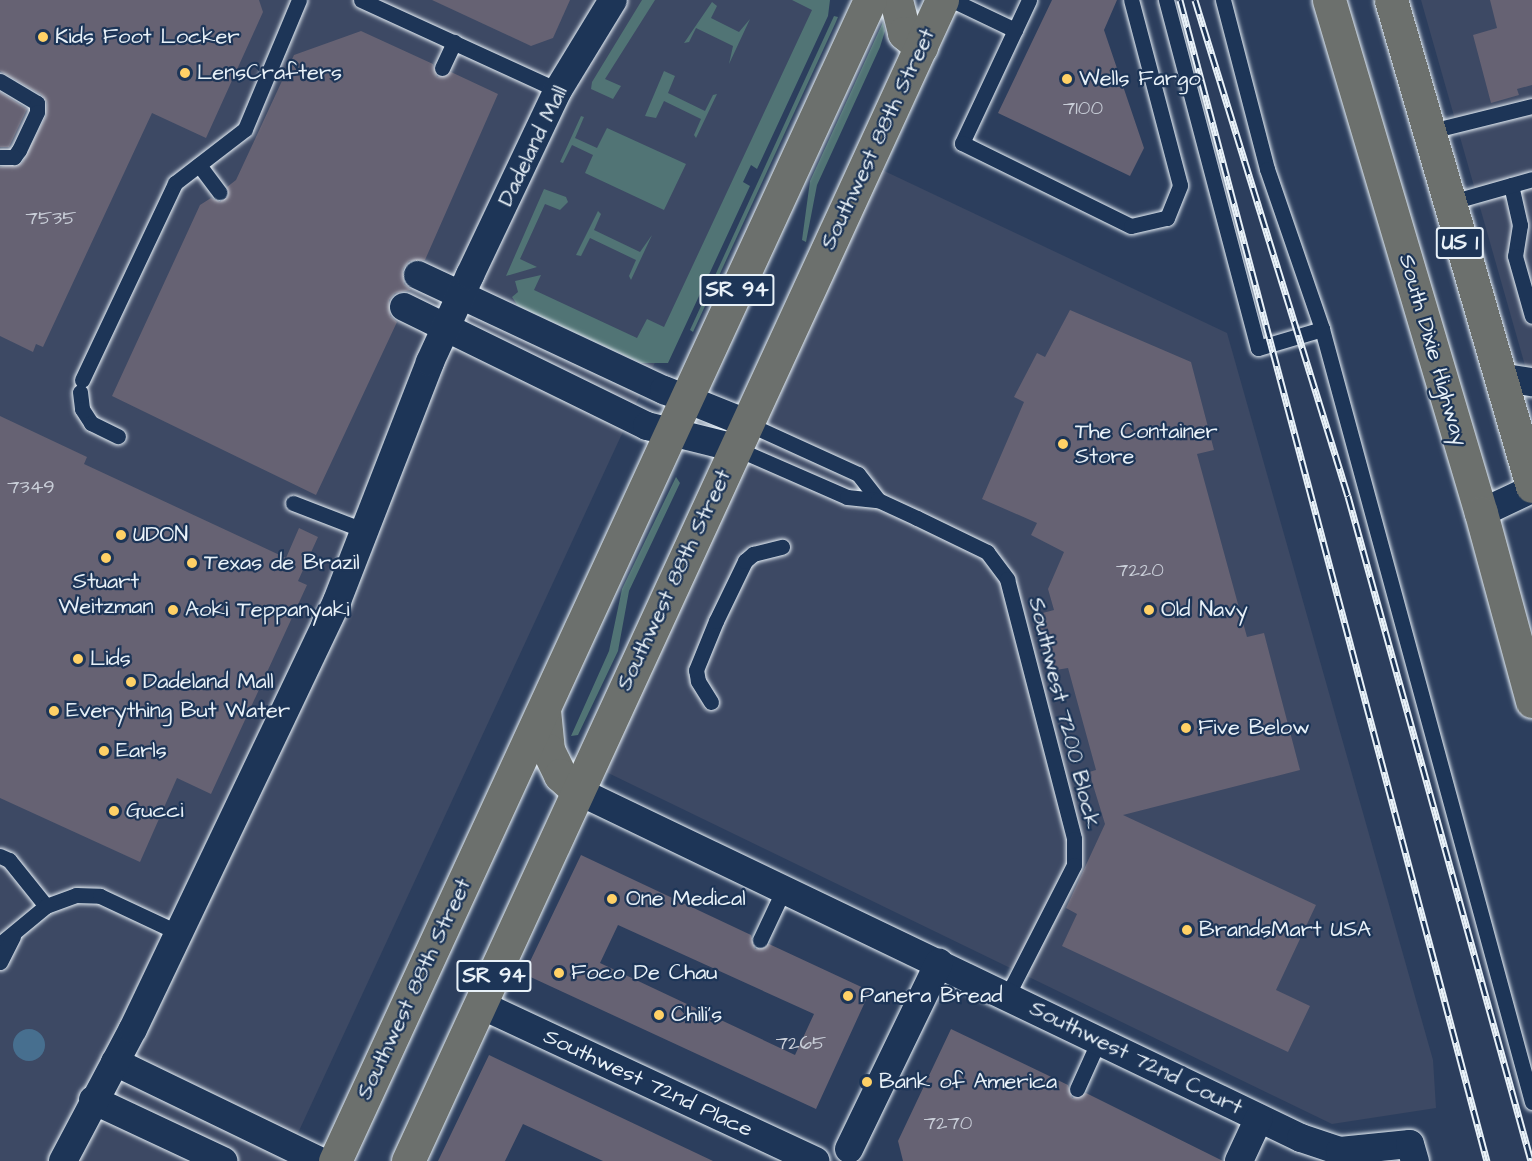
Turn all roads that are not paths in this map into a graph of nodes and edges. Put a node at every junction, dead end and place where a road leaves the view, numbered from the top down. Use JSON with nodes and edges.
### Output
{"nodes":[{"id":1,"x":299,"y":0,"type":"edge"},
{"id":2,"x":361,"y":0,"type":"edge"},
{"id":3,"x":613,"y":0,"type":"edge"},
{"id":4,"x":896,"y":0,"type":"edge"},
{"id":5,"x":942,"y":0,"type":"edge"},
{"id":6,"x":952,"y":0,"type":"edge"},
{"id":7,"x":1029,"y":0,"type":"edge"},
{"id":8,"x":1131,"y":0,"type":"edge"},
{"id":9,"x":1166,"y":0,"type":"edge"},
{"id":10,"x":1223,"y":0,"type":"edge"},
{"id":11,"x":1329,"y":0,"type":"edge"},
{"id":12,"x":1391,"y":0,"type":"edge"},
{"id":13,"x":862,"y":6,"type":"edge"},
{"id":14,"x":1015,"y":30,"type":"junction"},
{"id":15,"x":454,"y":42,"type":"junction"},
{"id":16,"x":921,"y":47,"type":"junction"},
{"id":17,"x":442,"y":68,"type":"dead end"},
{"id":18,"x":0,"y":81,"type":"edge"},
{"id":19,"x":558,"y":90,"type":"junction"},
{"id":20,"x":1532,"y":106,"type":"edge"},
{"id":21,"x":1427,"y":132,"type":"junction"},
{"id":22,"x":0,"y":157,"type":"edge"},
{"id":23,"x":199,"y":165,"type":"junction"},
{"id":24,"x":1532,"y":179,"type":"edge"},
{"id":25,"x":1511,"y":185,"type":"junction"},
{"id":26,"x":219,"y":192,"type":"dead end"},
{"id":27,"x":1448,"y":202,"type":"junction"},
{"id":28,"x":418,"y":275,"type":"dead end"},
{"id":29,"x":460,"y":296,"type":"junction"},
{"id":30,"x":404,"y":308,"type":"dead end"},
{"id":31,"x":1532,"y":316,"type":"edge"},
{"id":32,"x":445,"y":329,"type":"junction"},
{"id":33,"x":1322,"y":329,"type":"junction"},
{"id":34,"x":1499,"y":377,"type":"junction"},
{"id":35,"x":1532,"y":382,"type":"edge"},
{"id":36,"x":686,"y":400,"type":"junction"},
{"id":37,"x":670,"y":433,"type":"junction"},
{"id":38,"x":118,"y":436,"type":"dead end"},
{"id":39,"x":740,"y":436,"type":"junction"},
{"id":40,"x":1532,"y":487,"type":"edge"},
{"id":41,"x":878,"y":500,"type":"junction"},
{"id":42,"x":292,"y":503,"type":"dead end"},
{"id":43,"x":1481,"y":513,"type":"junction"},
{"id":44,"x":366,"y":531,"type":"junction"},
{"id":45,"x":782,"y":547,"type":"dead end"},
{"id":46,"x":1532,"y":701,"type":"edge"},
{"id":47,"x":711,"y":702,"type":"dead end"},
{"id":48,"x":544,"y":710,"type":"junction"},
{"id":49,"x":578,"y":791,"type":"junction"},
{"id":50,"x":0,"y":856,"type":"edge"},
{"id":51,"x":784,"y":889,"type":"junction"},
{"id":52,"x":46,"y":906,"type":"junction"},
{"id":53,"x":17,"y":928,"type":"junction"},
{"id":54,"x":179,"y":933,"type":"junction"},
{"id":55,"x":760,"y":940,"type":"dead end"},
{"id":56,"x":0,"y":945,"type":"edge"},
{"id":57,"x":0,"y":962,"type":"edge"},
{"id":58,"x":939,"y":963,"type":"junction"},
{"id":59,"x":1007,"y":996,"type":"junction"},
{"id":60,"x":481,"y":1005,"type":"junction"},
{"id":61,"x":1099,"y":1040,"type":"junction"},
{"id":62,"x":115,"y":1062,"type":"junction"},
{"id":63,"x":1077,"y":1089,"type":"dead end"},
{"id":64,"x":93,"y":1100,"type":"junction"},
{"id":65,"x":1532,"y":1102,"type":"edge"},
{"id":66,"x":1259,"y":1118,"type":"junction"},
{"id":67,"x":1412,"y":1152,"type":"edge"},
{"id":68,"x":856,"y":1155,"type":"edge"},
{"id":69,"x":63,"y":1161,"type":"edge"},
{"id":70,"x":223,"y":1161,"type":"edge"},
{"id":71,"x":320,"y":1161,"type":"edge"},
{"id":72,"x":335,"y":1161,"type":"edge"},
{"id":73,"x":408,"y":1161,"type":"edge"},
{"id":74,"x":816,"y":1161,"type":"edge"},
{"id":75,"x":1239,"y":1161,"type":"edge"}],
"edges":[{"from":1,"to":23,"type":"lane"},
{"from":2,"to":15,"type":"lane"},
{"from":3,"to":19,"type":"street","name":"Dadeland Mall"},
{"from":4,"to":16,"type":"main road"},
{"from":5,"to":16,"type":"main road","name":"Southwest 88th Street","number":"SR 94"},
{"from":6,"to":14,"type":"lane"},
{"from":7,"to":14,"type":"lane"},
{"from":8,"to":14,"type":"lane"},
{"from":9,"to":33,"type":"lane"},
{"from":10,"to":33,"type":"lane"},
{"from":11,"to":43,"type":"main road","name":"South Dixie Highway","number":"US 1"},
{"from":12,"to":21,"type":"main road","number":"US 1"},
{"from":13,"to":36,"type":"main road","name":"Southwest 88th Street","number":"SR 94"},
{"from":15,"to":17,"type":"lane"},
{"from":15,"to":19,"type":"lane"},
{"from":16,"to":39,"type":"main road","name":"Southwest 88th Street","number":"SR 94"},
{"from":18,"to":22,"type":"lane"},
{"from":19,"to":29,"type":"street","name":"Dadeland Mall"},
{"from":20,"to":21,"type":"lane"},
{"from":21,"to":27,"type":"main road","number":"US 1"},
{"from":23,"to":26,"type":"lane"},
{"from":23,"to":38,"type":"lane"},
{"from":24,"to":25,"type":"lane"},
{"from":25,"to":27,"type":"lane"},
{"from":25,"to":31,"type":"lane"},
{"from":27,"to":34,"type":"main road","number":"US 1"},
{"from":28,"to":29,"type":"street"},
{"from":29,"to":32,"type":"street","name":"Dadeland Mall"},
{"from":29,"to":36,"type":"street"},
{"from":30,"to":32,"type":"street"},
{"from":32,"to":37,"type":"street"},
{"from":32,"to":44,"type":"street","name":"Dadeland Mall"},
{"from":33,"to":65,"type":"lane"},
{"from":34,"to":35,"type":"street"},
{"from":34,"to":40,"type":"main road","number":"US 1"},
{"from":36,"to":37,"type":"main road","name":"Southwest 88th Street","number":"SR 94"},
{"from":36,"to":39,"type":"street"},
{"from":37,"to":39,"type":"street"},
{"from":37,"to":48,"type":"main road","name":"Southwest 88th Street","number":"SR 94"},
{"from":39,"to":41,"type":"lane","name":"Southwest 7200 Block"},
{"from":39,"to":41,"type":"lane","name":"Southwest 7200 Block"},
{"from":39,"to":49,"type":"main road","name":"Southwest 88th Street","number":"SR 94"},
{"from":40,"to":43,"type":"street"},
{"from":41,"to":59,"type":"lane","name":"Southwest 7200 Block"},
{"from":42,"to":44,"type":"lane"},
{"from":43,"to":46,"type":"main road","name":"South Dixie Highway","number":"US 1"},
{"from":44,"to":54,"type":"street","name":"Dadeland Mall"},
{"from":45,"to":47,"type":"lane"},
{"from":48,"to":49,"type":"main road"},
{"from":48,"to":72,"type":"main road","name":"Southwest 88th Street","number":"SR 94"},
{"from":49,"to":51,"type":"street","name":"Southwest 72nd Court"},
{"from":49,"to":60,"type":"main road","name":"Southwest 88th Street","number":"SR 94"},
{"from":50,"to":52,"type":"lane"},
{"from":51,"to":55,"type":"lane"},
{"from":51,"to":58,"type":"street","name":"Southwest 72nd Court"},
{"from":52,"to":53,"type":"lane"},
{"from":52,"to":54,"type":"lane"},
{"from":53,"to":56,"type":"lane"},
{"from":53,"to":57,"type":"lane"},
{"from":54,"to":62,"type":"street","name":"Dadeland Mall"},
{"from":58,"to":59,"type":"street","name":"Southwest 72nd Court"},
{"from":58,"to":68,"type":"street"},
{"from":59,"to":61,"type":"street","name":"Southwest 72nd Court"},
{"from":60,"to":73,"type":"main road","name":"Southwest 88th Street","number":"SR 94"},
{"from":60,"to":74,"type":"street","name":"Southwest 72nd Place"},
{"from":61,"to":63,"type":"lane"},
{"from":61,"to":66,"type":"street","name":"Southwest 72nd Court"},
{"from":62,"to":64,"type":"street","name":"Dadeland Mall"},
{"from":62,"to":71,"type":"street"},
{"from":64,"to":69,"type":"street","name":"Dadeland Mall"},
{"from":64,"to":70,"type":"street"},
{"from":66,"to":67,"type":"street","name":"Southwest 72nd Court"},
{"from":66,"to":75,"type":"street"},
{"from":68,"to":74,"type":"street"}]}
